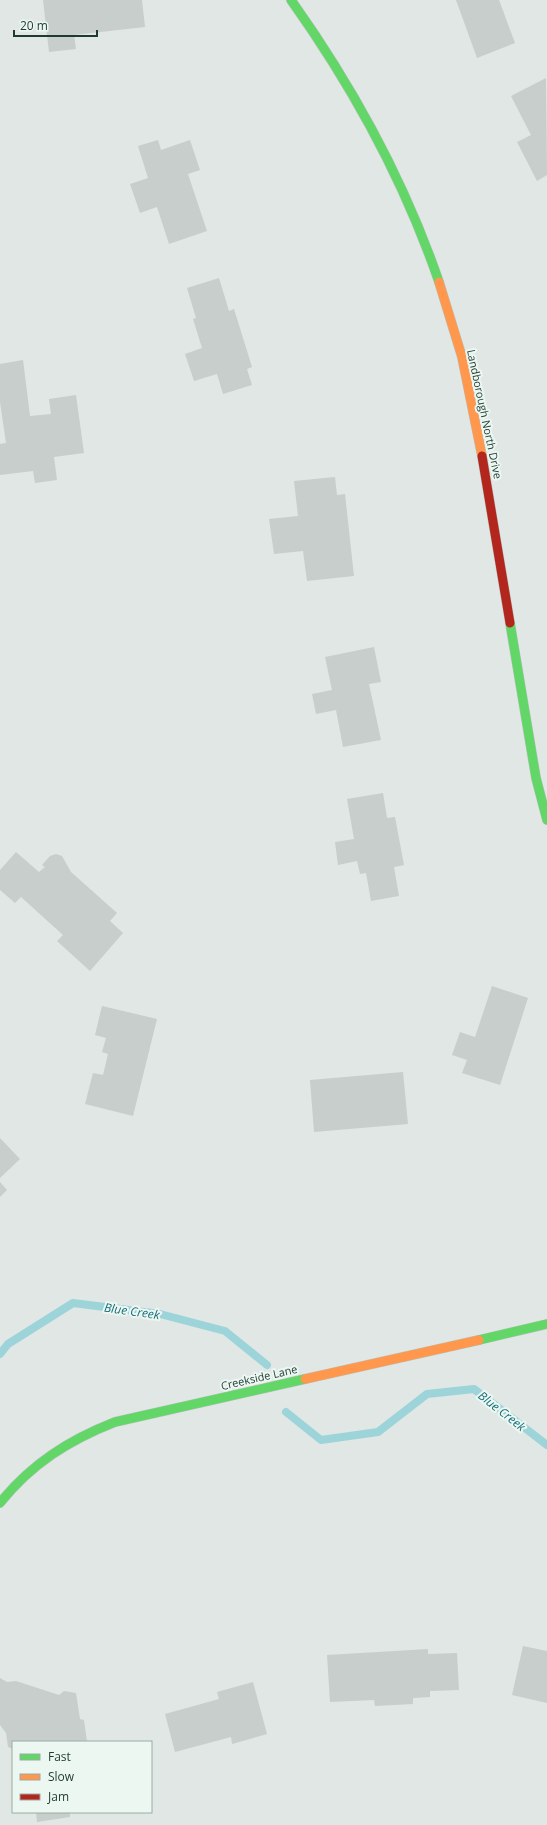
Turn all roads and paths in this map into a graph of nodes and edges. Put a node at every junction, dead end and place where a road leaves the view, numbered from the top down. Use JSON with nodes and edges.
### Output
{"nodes":[{"id":1,"x":291,"y":0,"type":"edge"},
{"id":2,"x":547,"y":820,"type":"edge"},
{"id":3,"x":547,"y":1324,"type":"edge"},
{"id":4,"x":0,"y":1503,"type":"edge"}],
"edges":[{"from":1,"to":2,"type":"street","name":"Landborough North Drive"},
{"from":3,"to":4,"type":"street","name":"Creekside Lane"}]}
